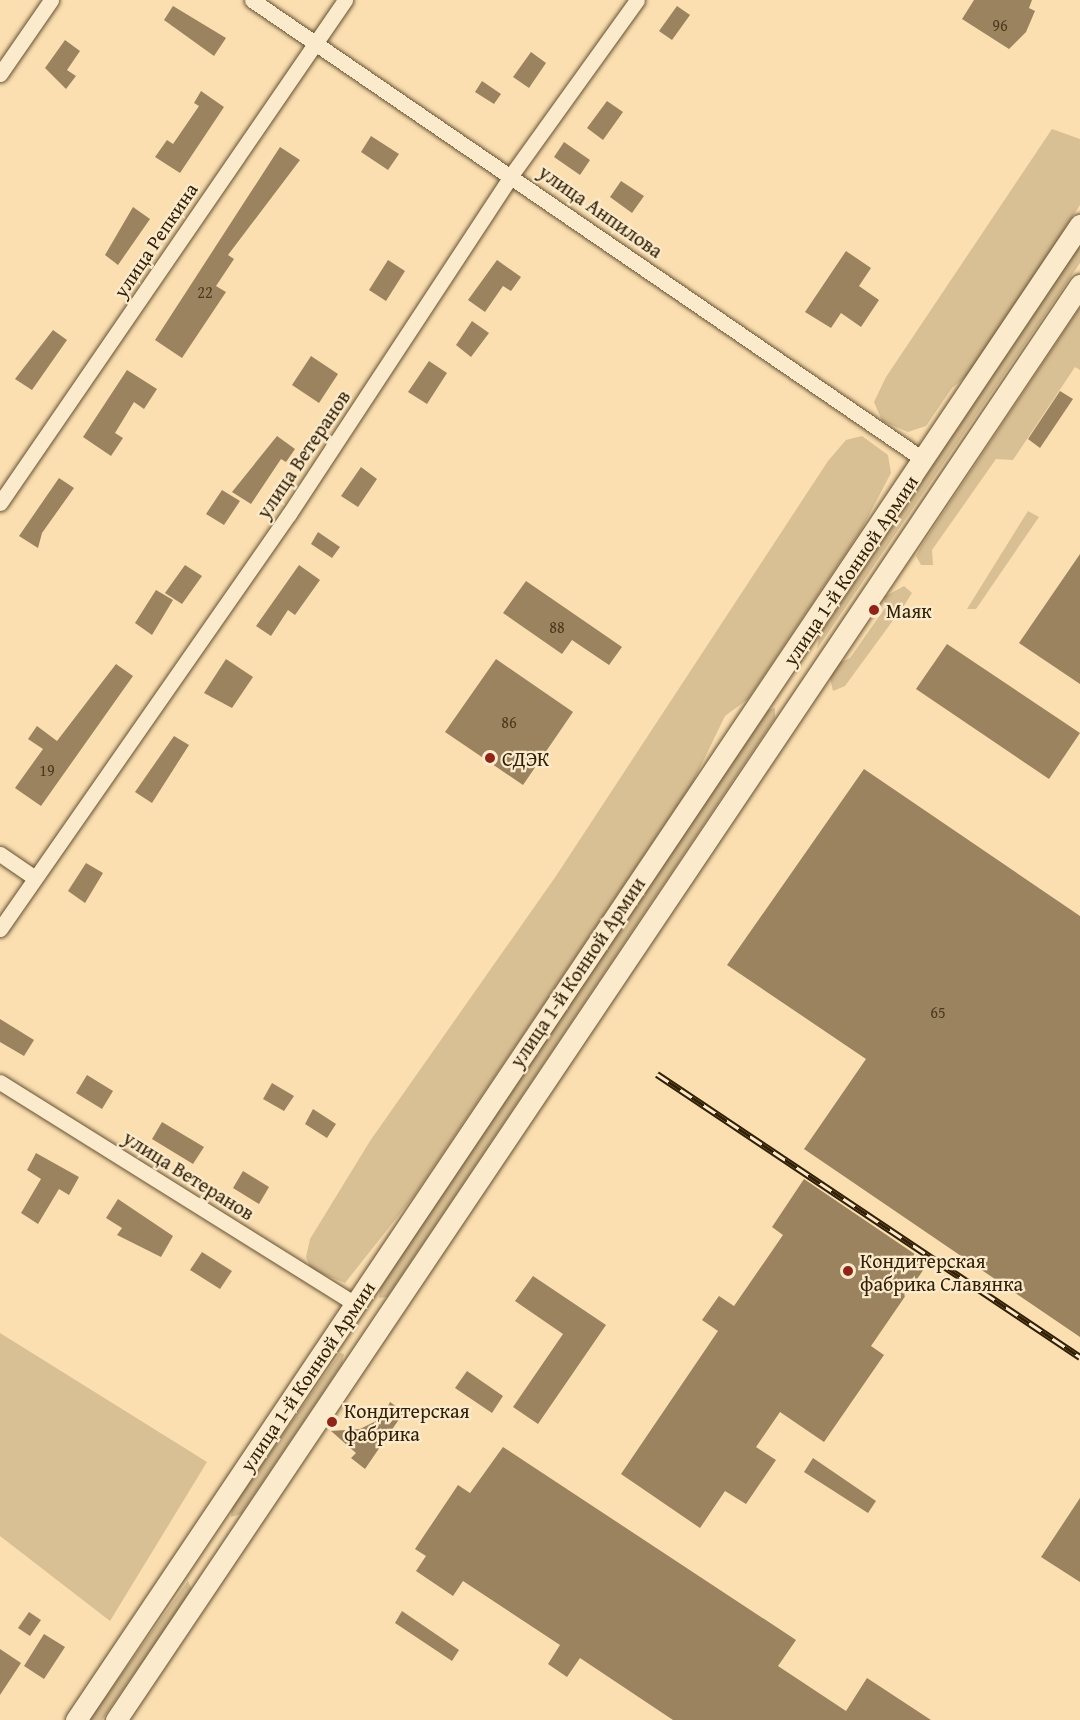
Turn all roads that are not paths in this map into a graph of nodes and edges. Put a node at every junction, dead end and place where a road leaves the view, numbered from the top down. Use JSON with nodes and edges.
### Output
{"nodes":[{"id":1,"x":51,"y":0,"type":"edge"},
{"id":2,"x":252,"y":0,"type":"edge"},
{"id":3,"x":345,"y":0,"type":"edge"},
{"id":4,"x":637,"y":0,"type":"edge"},
{"id":5,"x":315,"y":43,"type":"junction"},
{"id":6,"x":0,"y":74,"type":"edge"},
{"id":7,"x":512,"y":174,"type":"junction"},
{"id":8,"x":1080,"y":225,"type":"edge"},
{"id":9,"x":1080,"y":285,"type":"edge"},
{"id":10,"x":924,"y":460,"type":"junction"},
{"id":11,"x":0,"y":503,"type":"edge"},
{"id":12,"x":780,"y":673,"type":"junction"},
{"id":13,"x":807,"y":691,"type":"junction"},
{"id":14,"x":0,"y":854,"type":"edge"},
{"id":15,"x":35,"y":878,"type":"junction"},
{"id":16,"x":0,"y":929,"type":"edge"},
{"id":17,"x":0,"y":1082,"type":"edge"},
{"id":18,"x":353,"y":1308,"type":"junction"},
{"id":19,"x":378,"y":1329,"type":"junction"},
{"id":20,"x":199,"y":1536,"type":"junction"},
{"id":21,"x":229,"y":1555,"type":"junction"},
{"id":22,"x":76,"y":1720,"type":"edge"},
{"id":23,"x":116,"y":1720,"type":"edge"}],
"edges":[{"from":1,"to":6,"type":"street"},
{"from":2,"to":5,"type":"street","name":"улица Анпилова"},
{"from":3,"to":5,"type":"street","name":"улица Репкина"},
{"from":4,"to":7,"type":"street","name":"улица Ветеранов"},
{"from":5,"to":7,"type":"street","name":"улица Анпилова"},
{"from":5,"to":11,"type":"street","name":"улица Репкина"},
{"from":7,"to":10,"type":"street","name":"улица Анпилова"},
{"from":7,"to":15,"type":"street","name":"улица Ветеранов"},
{"from":8,"to":10,"type":"main road","name":"улица 1-й Конной Армии"},
{"from":9,"to":13,"type":"main road","name":"улица 1-й Конной Армии"},
{"from":10,"to":12,"type":"main road","name":"улица 1-й Конной Армии"},
{"from":12,"to":13,"type":"main road"},
{"from":12,"to":18,"type":"main road","name":"улица 1-й Конной Армии"},
{"from":13,"to":19,"type":"main road","name":"улица 1-й Конной Армии"},
{"from":14,"to":15,"type":"street"},
{"from":15,"to":16,"type":"street","name":"улица Ветеранов"},
{"from":17,"to":18,"type":"street","name":"улица Ветеранов"},
{"from":18,"to":19,"type":"main road"},
{"from":18,"to":20,"type":"main road","name":"улица 1-й Конной Армии"},
{"from":19,"to":21,"type":"main road","name":"улица 1-й Конной Армии"},
{"from":20,"to":21,"type":"main road"},
{"from":20,"to":22,"type":"main road","name":"улица 1-й Конной Армии"},
{"from":21,"to":23,"type":"main road","name":"улица 1-й Конной Армии"}]}
